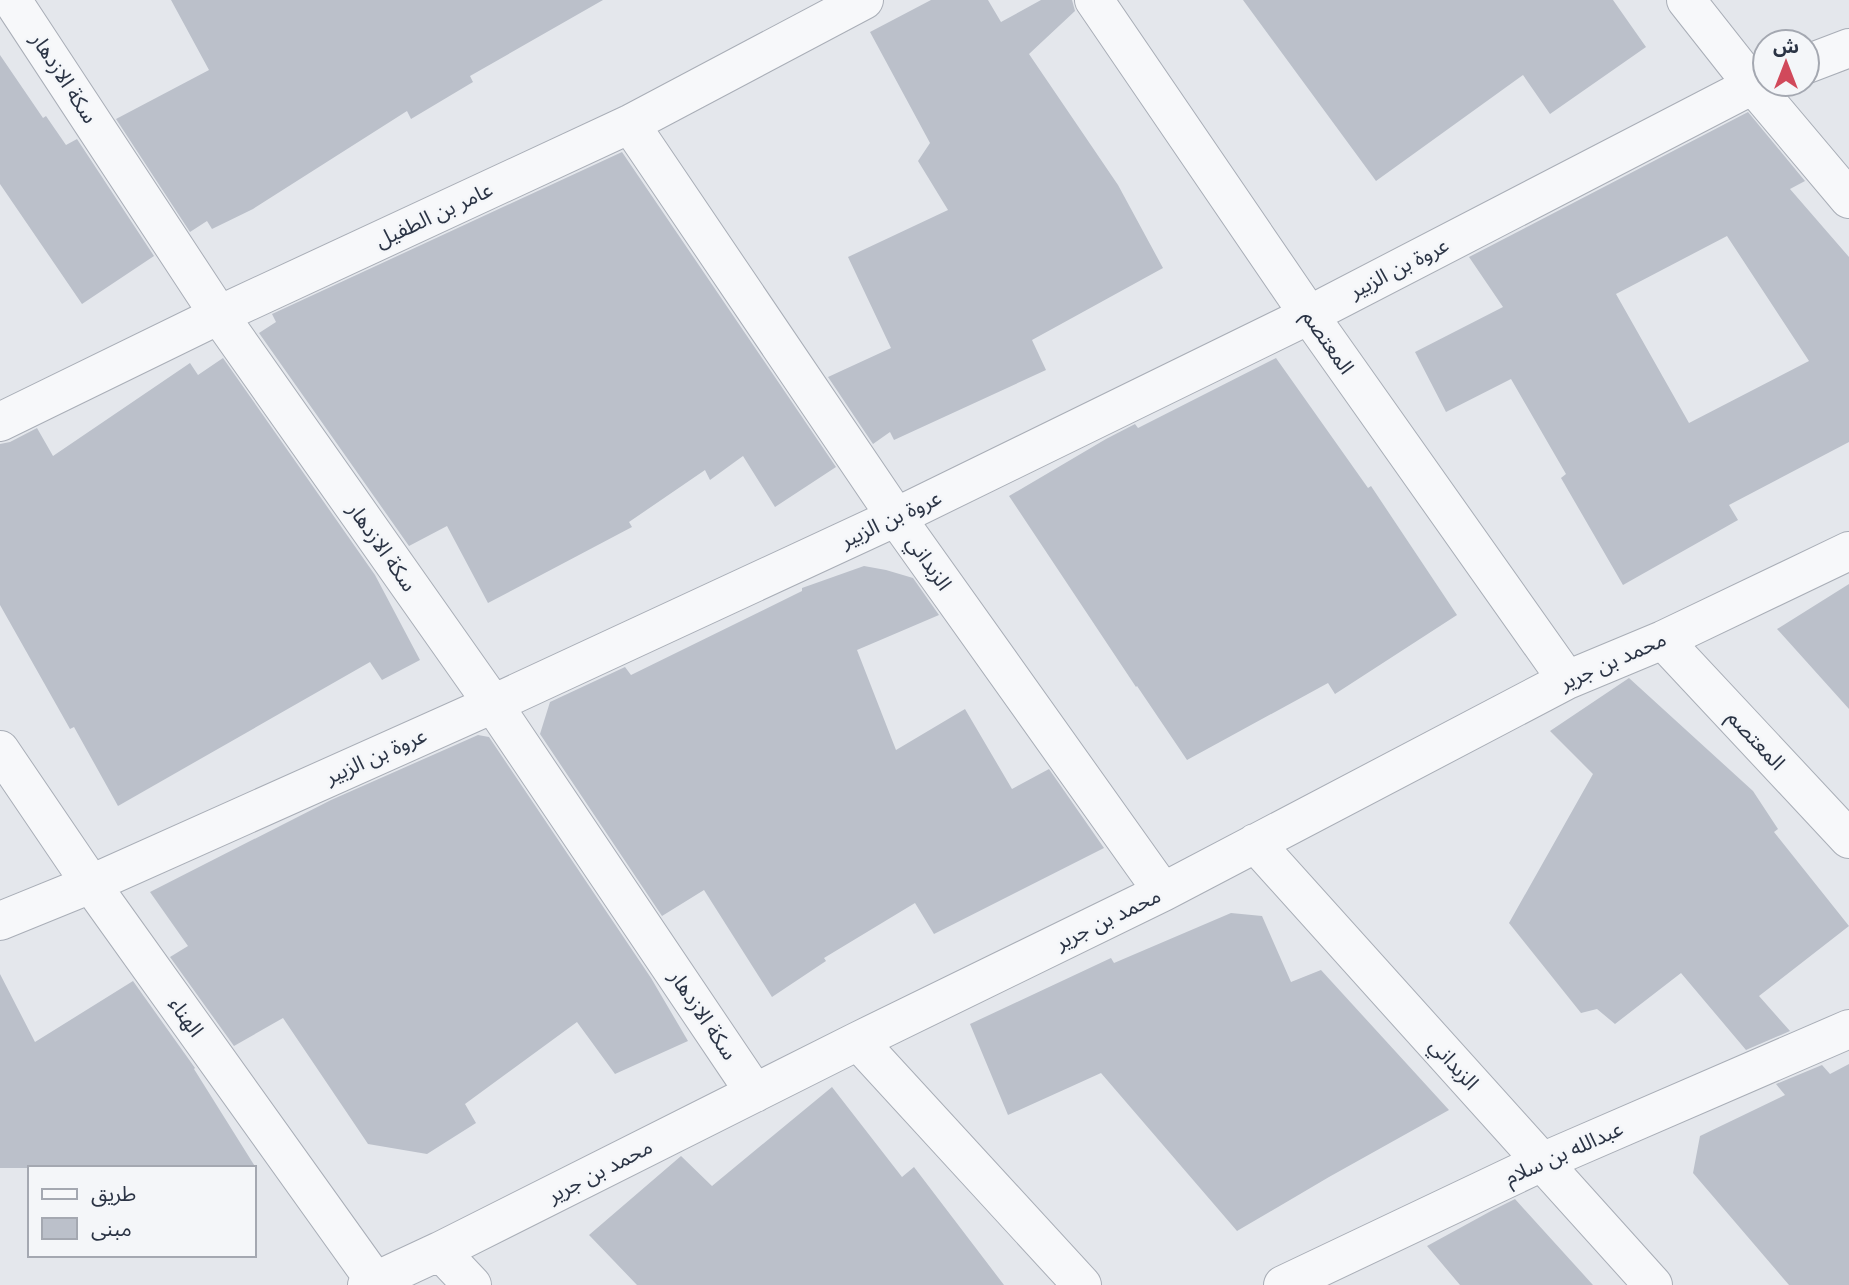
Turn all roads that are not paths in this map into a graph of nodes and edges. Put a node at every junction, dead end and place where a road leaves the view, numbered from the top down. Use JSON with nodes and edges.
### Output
{"nodes":[{"id":1,"x":12,"y":0,"type":"edge"},
{"id":2,"x":864,"y":0,"type":"edge"},
{"id":3,"x":1094,"y":0,"type":"edge"},
{"id":4,"x":1686,"y":0,"type":"edge"},
{"id":5,"x":1849,"y":48,"type":"edge"},
{"id":6,"x":1821,"y":59,"type":"edge"},
{"id":7,"x":1751,"y":74,"type":"edge"},
{"id":8,"x":1751,"y":87,"type":"edge"},
{"id":9,"x":1771,"y":98,"type":"edge"},
{"id":10,"x":630,"y":124,"type":"junction"},
{"id":11,"x":1849,"y":200,"type":"edge"},
{"id":12,"x":1309,"y":314,"type":"junction"},
{"id":13,"x":219,"y":316,"type":"junction"},
{"id":14,"x":0,"y":422,"type":"edge"},
{"id":15,"x":896,"y":517,"type":"junction"},
{"id":16,"x":1849,"y":551,"type":"edge"},
{"id":17,"x":1663,"y":640,"type":"junction"},
{"id":18,"x":1567,"y":680,"type":"junction"},
{"id":19,"x":493,"y":704,"type":"junction"},
{"id":20,"x":0,"y":750,"type":"edge"},
{"id":21,"x":1849,"y":839,"type":"edge"},
{"id":22,"x":1255,"y":843,"type":"junction"},
{"id":23,"x":91,"y":884,"type":"junction"},
{"id":24,"x":1163,"y":892,"type":"junction"},
{"id":25,"x":0,"y":921,"type":"edge"},
{"id":26,"x":1849,"y":1029,"type":"edge"},
{"id":27,"x":858,"y":1041,"type":"junction"},
{"id":28,"x":755,"y":1093,"type":"junction"},
{"id":29,"x":1542,"y":1162,"type":"junction"},
{"id":30,"x":440,"y":1251,"type":"junction"},
{"id":31,"x":371,"y":1283,"type":"edge"},
{"id":32,"x":472,"y":1285,"type":"edge"},
{"id":33,"x":1082,"y":1285,"type":"edge"},
{"id":34,"x":1283,"y":1285,"type":"edge"},
{"id":35,"x":1653,"y":1285,"type":"edge"}],
"edges":[{"from":1,"to":13,"type":"street","name":"سكة الازدهار"},
{"from":2,"to":10,"type":"street","name":"عامر بن الطفيل"},
{"from":3,"to":12,"type":"street","name":"المعتصم"},
{"from":4,"to":7,"type":"street"},
{"from":5,"to":6,"type":"street"},
{"from":8,"to":12,"type":"street","name":"عروة بن الزبير"},
{"from":9,"to":11,"type":"street"},
{"from":10,"to":13,"type":"street","name":"عامر بن الطفيل"},
{"from":10,"to":15,"type":"street","name":"الزبداني"},
{"from":12,"to":15,"type":"street","name":"عروة بن الزبير"},
{"from":12,"to":18,"type":"street","name":"المعتصم"},
{"from":13,"to":14,"type":"street","name":"عامر بن الطفيل"},
{"from":13,"to":19,"type":"street","name":"سكة الازدهار"},
{"from":15,"to":19,"type":"street","name":"عروة بن الزبير"},
{"from":15,"to":24,"type":"street","name":"الزبداني"},
{"from":16,"to":17,"type":"street","name":"محمد بن جرير"},
{"from":17,"to":18,"type":"street","name":"محمد بن جرير"},
{"from":17,"to":21,"type":"street","name":"المعتصم"},
{"from":18,"to":22,"type":"street","name":"محمد بن جرير"},
{"from":19,"to":23,"type":"street","name":"عروة بن الزبير"},
{"from":19,"to":28,"type":"street","name":"سكة الازدهار"},
{"from":20,"to":23,"type":"street","name":"الهناء"},
{"from":22,"to":24,"type":"street","name":"محمد بن جرير"},
{"from":22,"to":29,"type":"street","name":"الزبداني"},
{"from":23,"to":25,"type":"street","name":"عروة بن الزبير"},
{"from":23,"to":31,"type":"street","name":"الهناء"},
{"from":24,"to":27,"type":"street","name":"محمد بن جرير"},
{"from":26,"to":29,"type":"street","name":"عبدالله بن سلام"},
{"from":27,"to":28,"type":"street","name":"محمد بن جرير"},
{"from":27,"to":33,"type":"street"},
{"from":28,"to":30,"type":"street","name":"محمد بن جرير"},
{"from":29,"to":34,"type":"street","name":"عبدالله بن سلام"},
{"from":29,"to":35,"type":"street","name":"الزبداني"},
{"from":30,"to":31,"type":"street","name":"محمد بن جرير"},
{"from":30,"to":32,"type":"street"}]}
